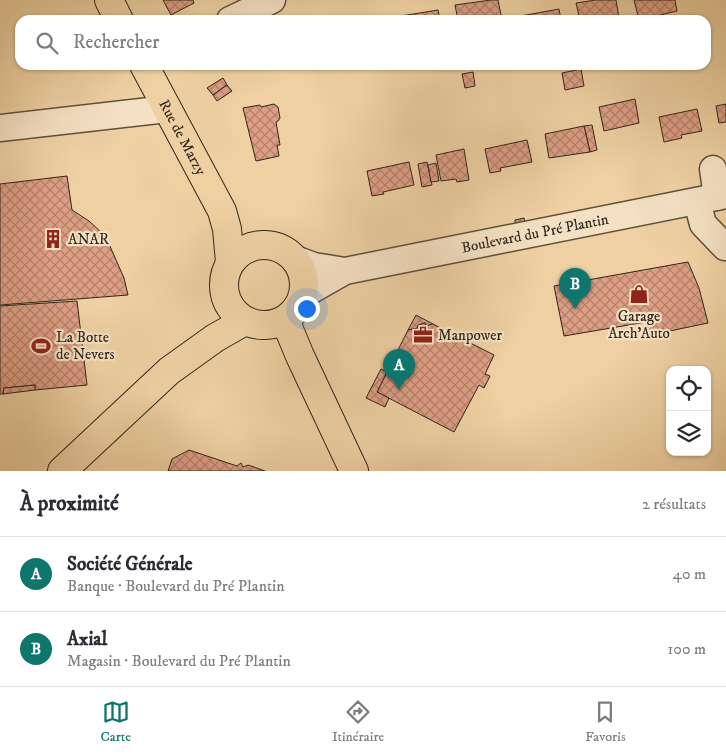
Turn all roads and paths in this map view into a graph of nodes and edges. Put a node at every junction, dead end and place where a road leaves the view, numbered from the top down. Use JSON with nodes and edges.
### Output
{"nodes":[{"id":1,"x":109,"y":0,"type":"edge"},
{"id":2,"x":272,"y":0,"type":"edge"},
{"id":3,"x":232,"y":13,"type":"edge"},
{"id":4,"x":117,"y":15,"type":"edge"},
{"id":5,"x":147,"y":70,"type":"edge"},
{"id":6,"x":168,"y":109,"type":"junction"},
{"id":7,"x":0,"y":128,"type":"edge"},
{"id":8,"x":713,"y":169,"type":"dead end"},
{"id":9,"x":714,"y":198,"type":"edge"},
{"id":10,"x":222,"y":211,"type":"junction"},
{"id":11,"x":260,"y":245,"type":"junction"},
{"id":12,"x":725,"y":248,"type":"edge"},
{"id":13,"x":295,"y":259,"type":"junction"},
{"id":14,"x":230,"y":262,"type":"junction"},
{"id":15,"x":346,"y":271,"type":"junction"},
{"id":16,"x":303,"y":295,"type":"junction"},
{"id":17,"x":225,"y":296,"type":"junction"},
{"id":18,"x":285,"y":320,"type":"junction"},
{"id":19,"x":245,"y":321,"type":"junction"},
{"id":20,"x":169,"y":372,"type":"junction"},
{"id":21,"x":62,"y":471,"type":"edge"},
{"id":22,"x":354,"y":471,"type":"edge"}],
"edges":[{"from":1,"to":4,"type":"main road"},
{"from":2,"to":3,"type":"street"},
{"from":5,"to":6,"type":"main road","name":"Rue de Marzy"},
{"from":6,"to":7,"type":"street"},
{"from":6,"to":10,"type":"main road","name":"Rue de Marzy"},
{"from":8,"to":9,"type":"street"},
{"from":9,"to":12,"type":"street"},
{"from":9,"to":15,"type":"street","name":"Boulevard du Pré Plantin"},
{"from":10,"to":11,"type":"main road","name":"Rue de Marzy"},
{"from":10,"to":14,"type":"main road","name":"Rue de Marzy"},
{"from":11,"to":13,"type":"main road"},
{"from":11,"to":14,"type":"main road"},
{"from":13,"to":15,"type":"street","name":"Boulevard du Pré Plantin"},
{"from":13,"to":16,"type":"main road"},
{"from":14,"to":17,"type":"main road"},
{"from":15,"to":16,"type":"street","name":"Boulevard du Pré Plantin"},
{"from":16,"to":18,"type":"main road"},
{"from":17,"to":19,"type":"main road"},
{"from":17,"to":20,"type":"main road"},
{"from":18,"to":19,"type":"main road"},
{"from":18,"to":22,"type":"main road"},
{"from":19,"to":20,"type":"main road"},
{"from":20,"to":21,"type":"main road"}]}
